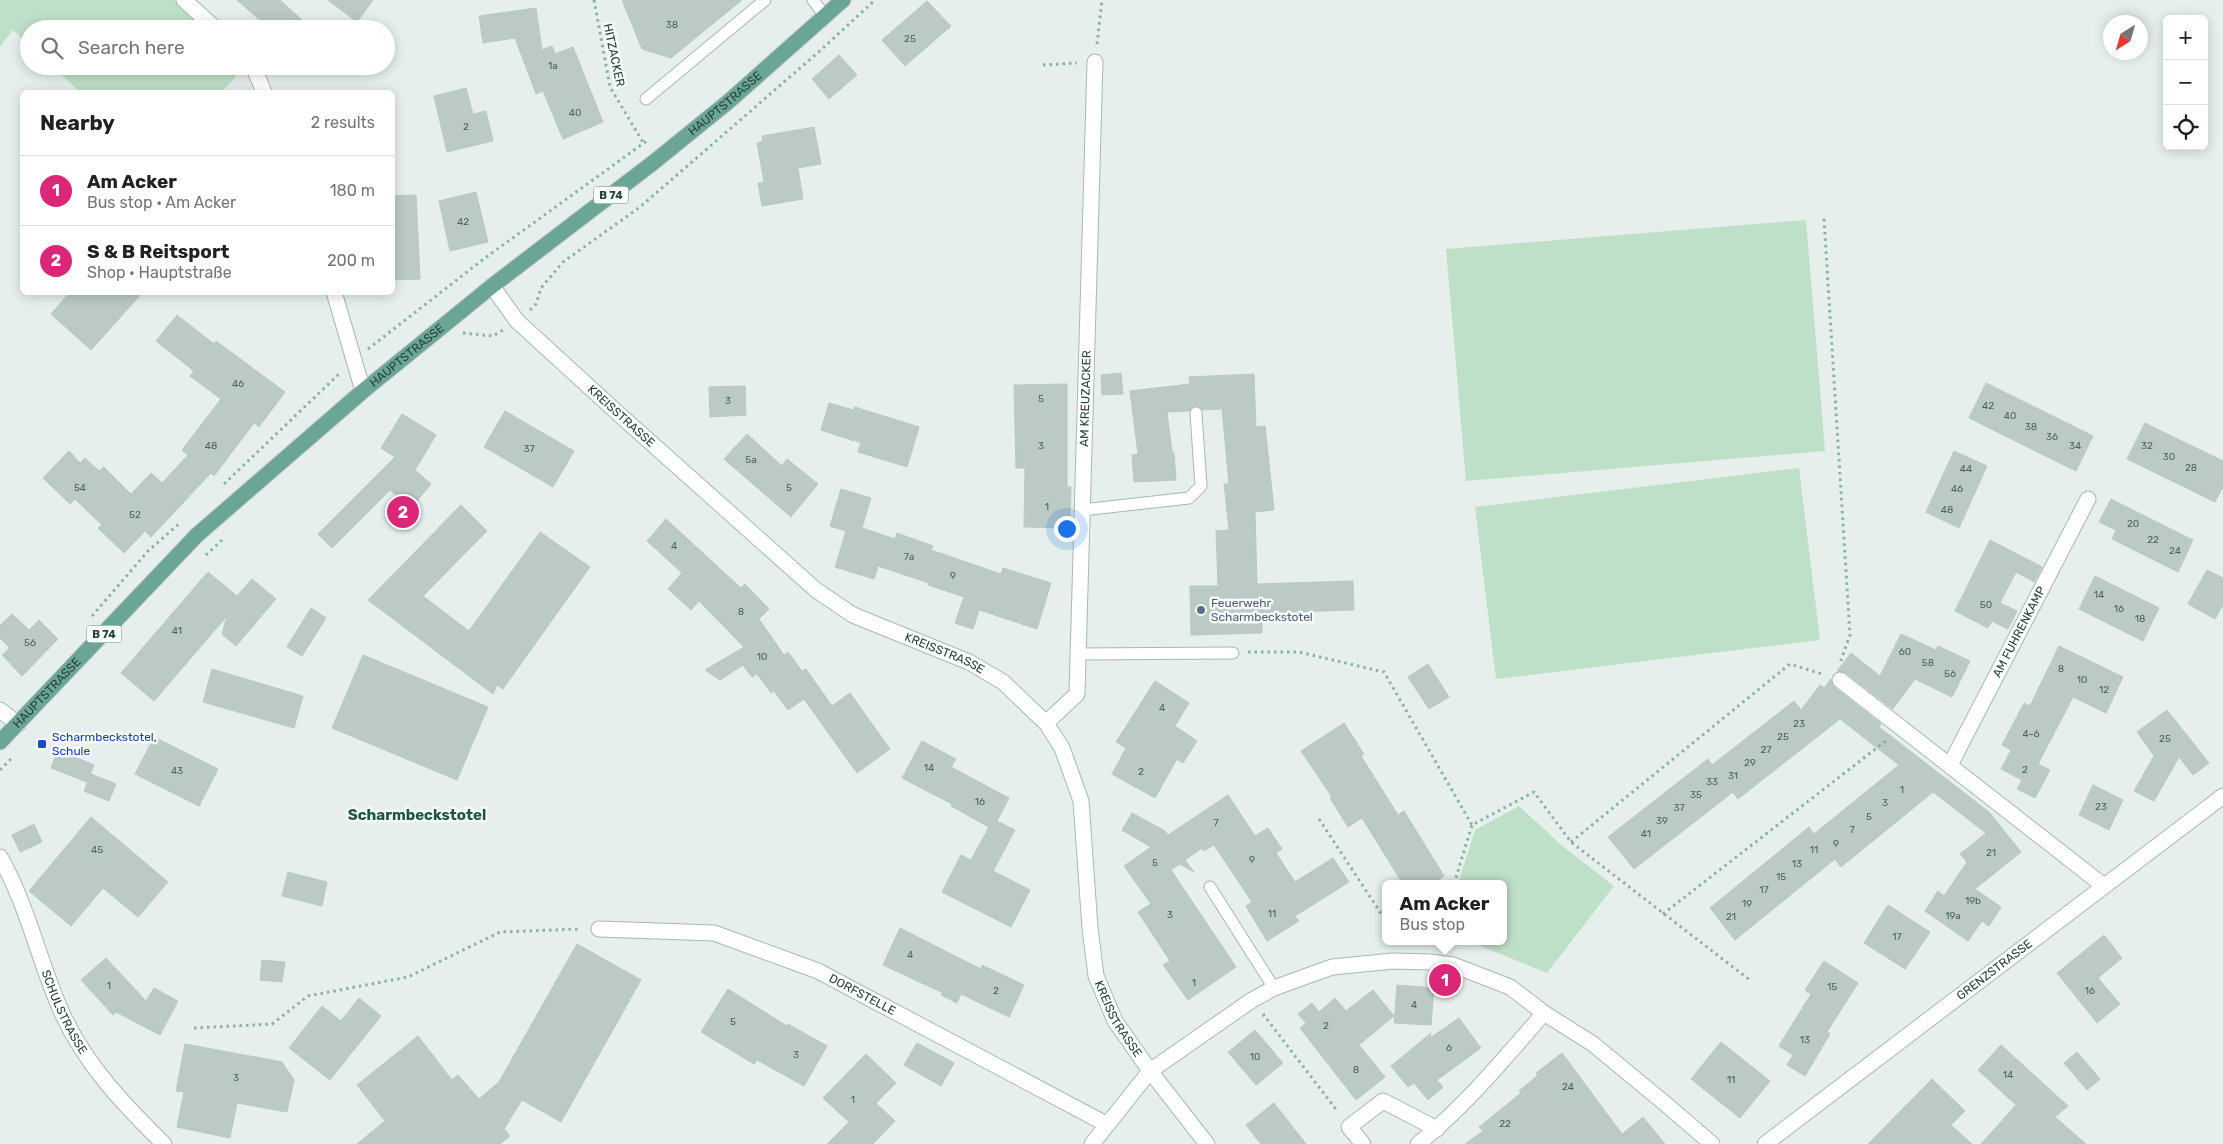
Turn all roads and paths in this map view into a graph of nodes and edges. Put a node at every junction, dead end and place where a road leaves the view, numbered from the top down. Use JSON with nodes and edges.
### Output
{"nodes":[{"id":1,"x":184,"y":0,"type":"edge"},
{"id":2,"x":594,"y":0,"type":"edge"},
{"id":3,"x":765,"y":0,"type":"edge"},
{"id":4,"x":813,"y":0,"type":"edge"},
{"id":5,"x":843,"y":0,"type":"edge"},
{"id":6,"x":874,"y":0,"type":"edge"},
{"id":7,"x":825,"y":16,"type":"junction"},
{"id":8,"x":206,"y":20,"type":"edge"},
{"id":9,"x":1095,"y":62,"type":"dead end"},
{"id":10,"x":257,"y":75,"type":"edge"},
{"id":11,"x":263,"y":90,"type":"edge"},
{"id":12,"x":646,"y":99,"type":"dead end"},
{"id":13,"x":651,"y":138,"type":"dead end"},
{"id":14,"x":643,"y":144,"type":"junction"},
{"id":15,"x":654,"y":162,"type":"junction"},
{"id":16,"x":1824,"y":219,"type":"dead end"},
{"id":17,"x":492,"y":286,"type":"junction"},
{"id":18,"x":335,"y":295,"type":"edge"},
{"id":19,"x":517,"y":321,"type":"junction"},
{"id":20,"x":456,"y":338,"type":"dead end"},
{"id":21,"x":354,"y":360,"type":"junction"},
{"id":22,"x":363,"y":391,"type":"junction"},
{"id":23,"x":1196,"y":413,"type":"dead end"},
{"id":24,"x":2088,"y":499,"type":"dead end"},
{"id":25,"x":1082,"y":510,"type":"junction"},
{"id":26,"x":225,"y":538,"type":"dead end"},
{"id":27,"x":203,"y":558,"type":"dead end"},
{"id":28,"x":1233,"y":652,"type":"joint"},
{"id":29,"x":1078,"y":654,"type":"junction"},
{"id":30,"x":1840,"y":680,"type":"junction"},
{"id":31,"x":0,"y":710,"type":"edge"},
{"id":32,"x":1046,"y":723,"type":"junction"},
{"id":33,"x":18,"y":724,"type":"junction"},
{"id":34,"x":1902,"y":728,"type":"junction"},
{"id":35,"x":0,"y":742,"type":"edge"},
{"id":36,"x":13,"y":756,"type":"dead end"},
{"id":37,"x":1950,"y":765,"type":"junction"},
{"id":38,"x":0,"y":770,"type":"edge"},
{"id":39,"x":2223,"y":796,"type":"edge"},
{"id":40,"x":1319,"y":819,"type":"dead end"},
{"id":41,"x":1472,"y":825,"type":"junction"},
{"id":42,"x":1571,"y":842,"type":"junction"},
{"id":43,"x":0,"y":857,"type":"edge"},
{"id":44,"x":1455,"y":880,"type":"edge"},
{"id":45,"x":2104,"y":886,"type":"junction"},
{"id":46,"x":1210,"y":887,"type":"dead end"},
{"id":47,"x":1663,"y":914,"type":"junction"},
{"id":48,"x":1382,"y":916,"type":"edge"},
{"id":49,"x":599,"y":929,"type":"joint"},
{"id":50,"x":1751,"y":981,"type":"dead end"},
{"id":51,"x":1274,"y":988,"type":"junction"},
{"id":52,"x":1252,"y":1000,"type":"junction"},
{"id":53,"x":1544,"y":1012,"type":"junction"},
{"id":54,"x":194,"y":1028,"type":"dead end"},
{"id":55,"x":1150,"y":1071,"type":"junction"},
{"id":56,"x":1106,"y":1124,"type":"junction"},
{"id":57,"x":1349,"y":1126,"type":"junction"},
{"id":58,"x":1437,"y":1129,"type":"junction"},
{"id":59,"x":164,"y":1144,"type":"edge"},
{"id":60,"x":1092,"y":1144,"type":"edge"},
{"id":61,"x":1207,"y":1144,"type":"edge"},
{"id":62,"x":1363,"y":1144,"type":"edge"},
{"id":63,"x":1418,"y":1144,"type":"edge"},
{"id":64,"x":1712,"y":1144,"type":"edge"},
{"id":65,"x":1765,"y":1144,"type":"edge"}],
"edges":[{"from":1,"to":8,"type":"street"},
{"from":2,"to":14,"type":"path","name":"HITZACKER"},
{"from":3,"to":12,"type":"lane"},
{"from":4,"to":7,"type":"lane"},
{"from":5,"to":7,"type":"main road","name":"HAUPTSTRASSE","number":"B 74"},
{"from":6,"to":19,"type":"path"},
{"from":7,"to":15,"type":"main road","name":"HAUPTSTRASSE","number":"B 74"},
{"from":9,"to":25,"type":"street","name":"AM KREUZACKER"},
{"from":10,"to":11,"type":"street"},
{"from":13,"to":14,"type":"path"},
{"from":14,"to":15,"type":"path","name":"HITZACKER"},
{"from":14,"to":21,"type":"path"},
{"from":15,"to":17,"type":"main road","name":"HAUPTSTRASSE","number":"B 74"},
{"from":16,"to":30,"type":"path"},
{"from":17,"to":19,"type":"street","name":"KREISSTRASSE"},
{"from":17,"to":22,"type":"main road","name":"HAUPTSTRASSE","number":"B 74"},
{"from":18,"to":21,"type":"street"},
{"from":19,"to":20,"type":"path"},
{"from":19,"to":32,"type":"street","name":"KREISSTRASSE"},
{"from":21,"to":22,"type":"street"},
{"from":22,"to":33,"type":"main road","name":"HAUPTSTRASSE","number":"B 74"},
{"from":23,"to":25,"type":"lane"},
{"from":24,"to":37,"type":"street","name":"AM FUHRENKAMP"},
{"from":25,"to":29,"type":"street","name":"AM KREUZACKER"},
{"from":26,"to":27,"type":"path"},
{"from":28,"to":29,"type":"lane"},
{"from":28,"to":41,"type":"path"},
{"from":29,"to":32,"type":"street","name":"AM KREUZACKER"},
{"from":30,"to":34,"type":"street"},
{"from":30,"to":42,"type":"path"},
{"from":31,"to":33,"type":"street"},
{"from":32,"to":55,"type":"street","name":"KREISSTRASSE"},
{"from":33,"to":35,"type":"main road","name":"HAUPTSTRASSE","number":"B 74"},
{"from":34,"to":37,"type":"street"},
{"from":34,"to":47,"type":"path"},
{"from":36,"to":38,"type":"path"},
{"from":37,"to":45,"type":"street"},
{"from":39,"to":45,"type":"street","name":"GRENZSTRASSE"},
{"from":40,"to":48,"type":"path"},
{"from":41,"to":42,"type":"path"},
{"from":41,"to":44,"type":"path"},
{"from":42,"to":47,"type":"path"},
{"from":43,"to":59,"type":"street","name":"SCHULSTRASSE"},
{"from":45,"to":65,"type":"street","name":"GRENZSTRASSE"},
{"from":46,"to":51,"type":"lane"},
{"from":47,"to":50,"type":"path"},
{"from":49,"to":54,"type":"path"},
{"from":49,"to":56,"type":"street","name":"DORFSTELLE"},
{"from":51,"to":52,"type":"street"},
{"from":51,"to":53,"type":"street"},
{"from":52,"to":55,"type":"street"},
{"from":52,"to":57,"type":"path"},
{"from":53,"to":58,"type":"street"},
{"from":53,"to":64,"type":"street"},
{"from":55,"to":56,"type":"street"},
{"from":55,"to":61,"type":"street","name":"KREISSTRASSE"},
{"from":56,"to":60,"type":"street"},
{"from":57,"to":58,"type":"street"},
{"from":57,"to":62,"type":"street"},
{"from":58,"to":63,"type":"street"}]}
